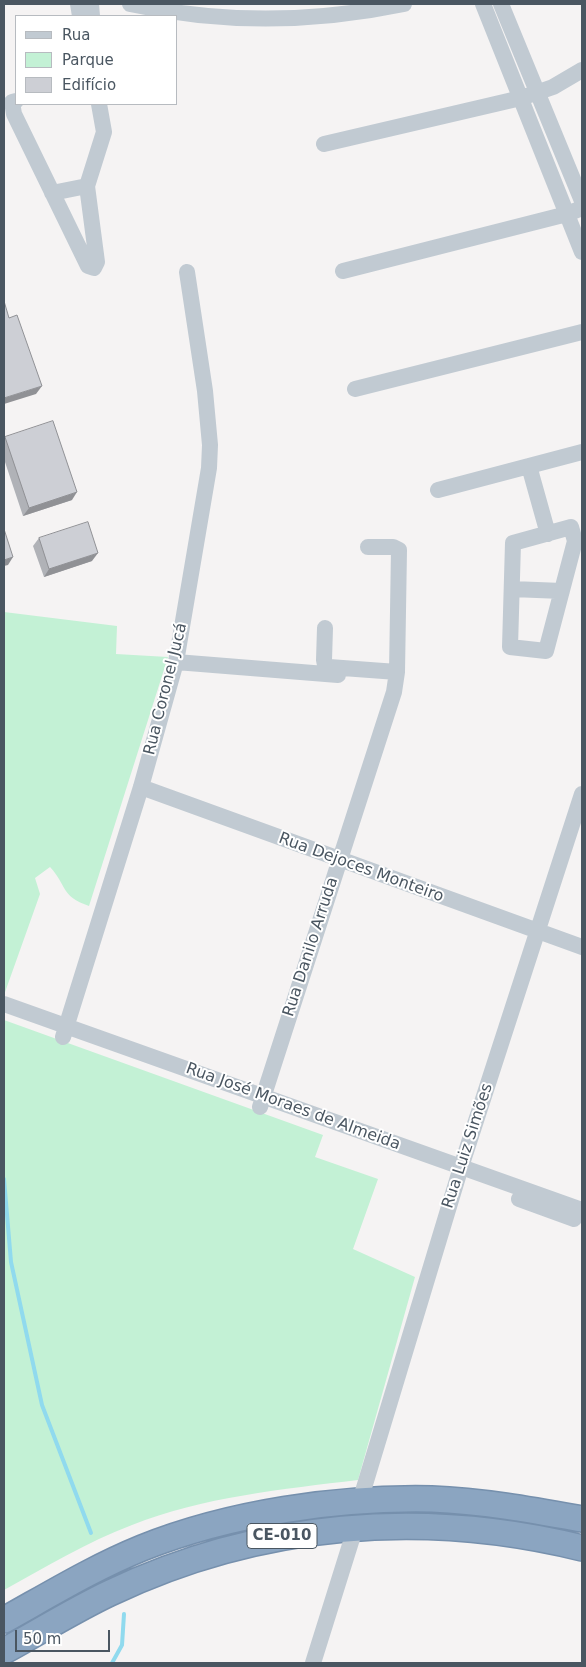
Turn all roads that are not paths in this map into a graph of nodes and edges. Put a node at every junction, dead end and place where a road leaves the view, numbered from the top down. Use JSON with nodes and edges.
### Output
{"nodes":[{"id":1,"x":130,"y":4,"type":"edge"},
{"id":2,"x":404,"y":4,"type":"edge"},
{"id":3,"x":482,"y":4,"type":"edge"},
{"id":4,"x":501,"y":4,"type":"edge"},
{"id":5,"x":582,"y":70,"type":"edge"},
{"id":6,"x":538,"y":92,"type":"junction"},
{"id":7,"x":520,"y":98,"type":"junction"},
{"id":8,"x":15,"y":101,"type":"edge"},
{"id":9,"x":99,"y":105,"type":"edge"},
{"id":10,"x":324,"y":144,"type":"dead end"},
{"id":11,"x":87,"y":186,"type":"junction"},
{"id":12,"x":52,"y":192,"type":"junction"},
{"id":13,"x":582,"y":201,"type":"edge"},
{"id":14,"x":575,"y":211,"type":"edge"},
{"id":15,"x":582,"y":252,"type":"edge"},
{"id":16,"x":343,"y":271,"type":"dead end"},
{"id":17,"x":187,"y":272,"type":"dead end"},
{"id":18,"x":582,"y":332,"type":"edge"},
{"id":19,"x":355,"y":390,"type":"dead end"},
{"id":20,"x":582,"y":452,"type":"edge"},
{"id":21,"x":529,"y":466,"type":"junction"},
{"id":22,"x":438,"y":490,"type":"dead end"},
{"id":23,"x":548,"y":534,"type":"junction"},
{"id":24,"x":368,"y":547,"type":"dead end"},
{"id":25,"x":512,"y":589,"type":"junction"},
{"id":26,"x":562,"y":591,"type":"junction"},
{"id":27,"x":325,"y":628,"type":"dead end"},
{"id":28,"x":176,"y":662,"type":"junction"},
{"id":29,"x":397,"y":676,"type":"junction"},
{"id":30,"x":141,"y":787,"type":"junction"},
{"id":31,"x":582,"y":794,"type":"edge"},
{"id":32,"x":338,"y":860,"type":"junction"},
{"id":33,"x":537,"y":931,"type":"junction"},
{"id":34,"x":582,"y":947,"type":"edge"},
{"id":35,"x":4,"y":1004,"type":"edge"},
{"id":36,"x":4,"y":1016,"type":"edge"},
{"id":37,"x":65,"y":1032,"type":"junction"},
{"id":38,"x":262,"y":1102,"type":"junction"},
{"id":39,"x":460,"y":1172,"type":"junction"},
{"id":40,"x":582,"y":1210,"type":"edge"},
{"id":41,"x":582,"y":1222,"type":"edge"},
{"id":42,"x":360,"y":1501,"type":"junction"},
{"id":43,"x":582,"y":1519,"type":"edge"},
{"id":44,"x":355,"y":1529,"type":"junction"},
{"id":45,"x":582,"y":1548,"type":"edge"},
{"id":46,"x":4,"y":1620,"type":"edge"},
{"id":47,"x":4,"y":1651,"type":"edge"},
{"id":48,"x":313,"y":1663,"type":"edge"}],
"edges":[{"from":1,"to":2,"type":"street"},
{"from":3,"to":7,"type":"street"},
{"from":4,"to":6,"type":"street"},
{"from":5,"to":6,"type":"street"},
{"from":6,"to":7,"type":"street"},
{"from":6,"to":13,"type":"street"},
{"from":7,"to":10,"type":"street"},
{"from":7,"to":14,"type":"street"},
{"from":8,"to":12,"type":"street"},
{"from":9,"to":11,"type":"street"},
{"from":11,"to":12,"type":"street"},
{"from":11,"to":12,"type":"street"},
{"from":14,"to":15,"type":"street"},
{"from":14,"to":16,"type":"street"},
{"from":17,"to":28,"type":"street","name":"Rua Coronel Jucá"},
{"from":18,"to":19,"type":"street"},
{"from":20,"to":21,"type":"street"},
{"from":21,"to":22,"type":"street"},
{"from":21,"to":23,"type":"street"},
{"from":23,"to":25,"type":"street"},
{"from":23,"to":26,"type":"street"},
{"from":24,"to":29,"type":"street","name":"Rua Danilo Arruda"},
{"from":25,"to":26,"type":"street"},
{"from":25,"to":26,"type":"street"},
{"from":27,"to":29,"type":"street"},
{"from":28,"to":29,"type":"street"},
{"from":28,"to":30,"type":"street","name":"Rua Coronel Jucá"},
{"from":29,"to":32,"type":"street","name":"Rua Danilo Arruda"},
{"from":30,"to":32,"type":"street","name":"Rua Dejoces Monteiro"},
{"from":30,"to":37,"type":"street","name":"Rua Coronel Jucá"},
{"from":31,"to":33,"type":"street","name":"Rua Luiz Simões"},
{"from":32,"to":33,"type":"street","name":"Rua Dejoces Monteiro"},
{"from":32,"to":38,"type":"street","name":"Rua Danilo Arruda"},
{"from":33,"to":34,"type":"street","name":"Rua Dejoces Monteiro"},
{"from":33,"to":39,"type":"street","name":"Rua Luiz Simões"},
{"from":35,"to":37,"type":"street","name":"Rua José Moraes de Almeida"},
{"from":36,"to":37,"type":"street","name":"Rua José Moraes de Almeida"},
{"from":37,"to":38,"type":"street","name":"Rua José Moraes de Almeida"},
{"from":38,"to":39,"type":"street","name":"Rua José Moraes de Almeida"},
{"from":39,"to":40,"type":"street","name":"Rua José Moraes de Almeida"},
{"from":39,"to":41,"type":"street","name":"Rua José Moraes de Almeida"},
{"from":39,"to":42,"type":"street","name":"Rua Luiz Simões"},
{"from":42,"to":43,"type":"highway","number":"CE-010"},
{"from":42,"to":46,"type":"highway","number":"CE-010"},
{"from":44,"to":45,"type":"highway","number":"CE-010"},
{"from":44,"to":47,"type":"highway","number":"CE-010"},
{"from":44,"to":48,"type":"street"}]}
